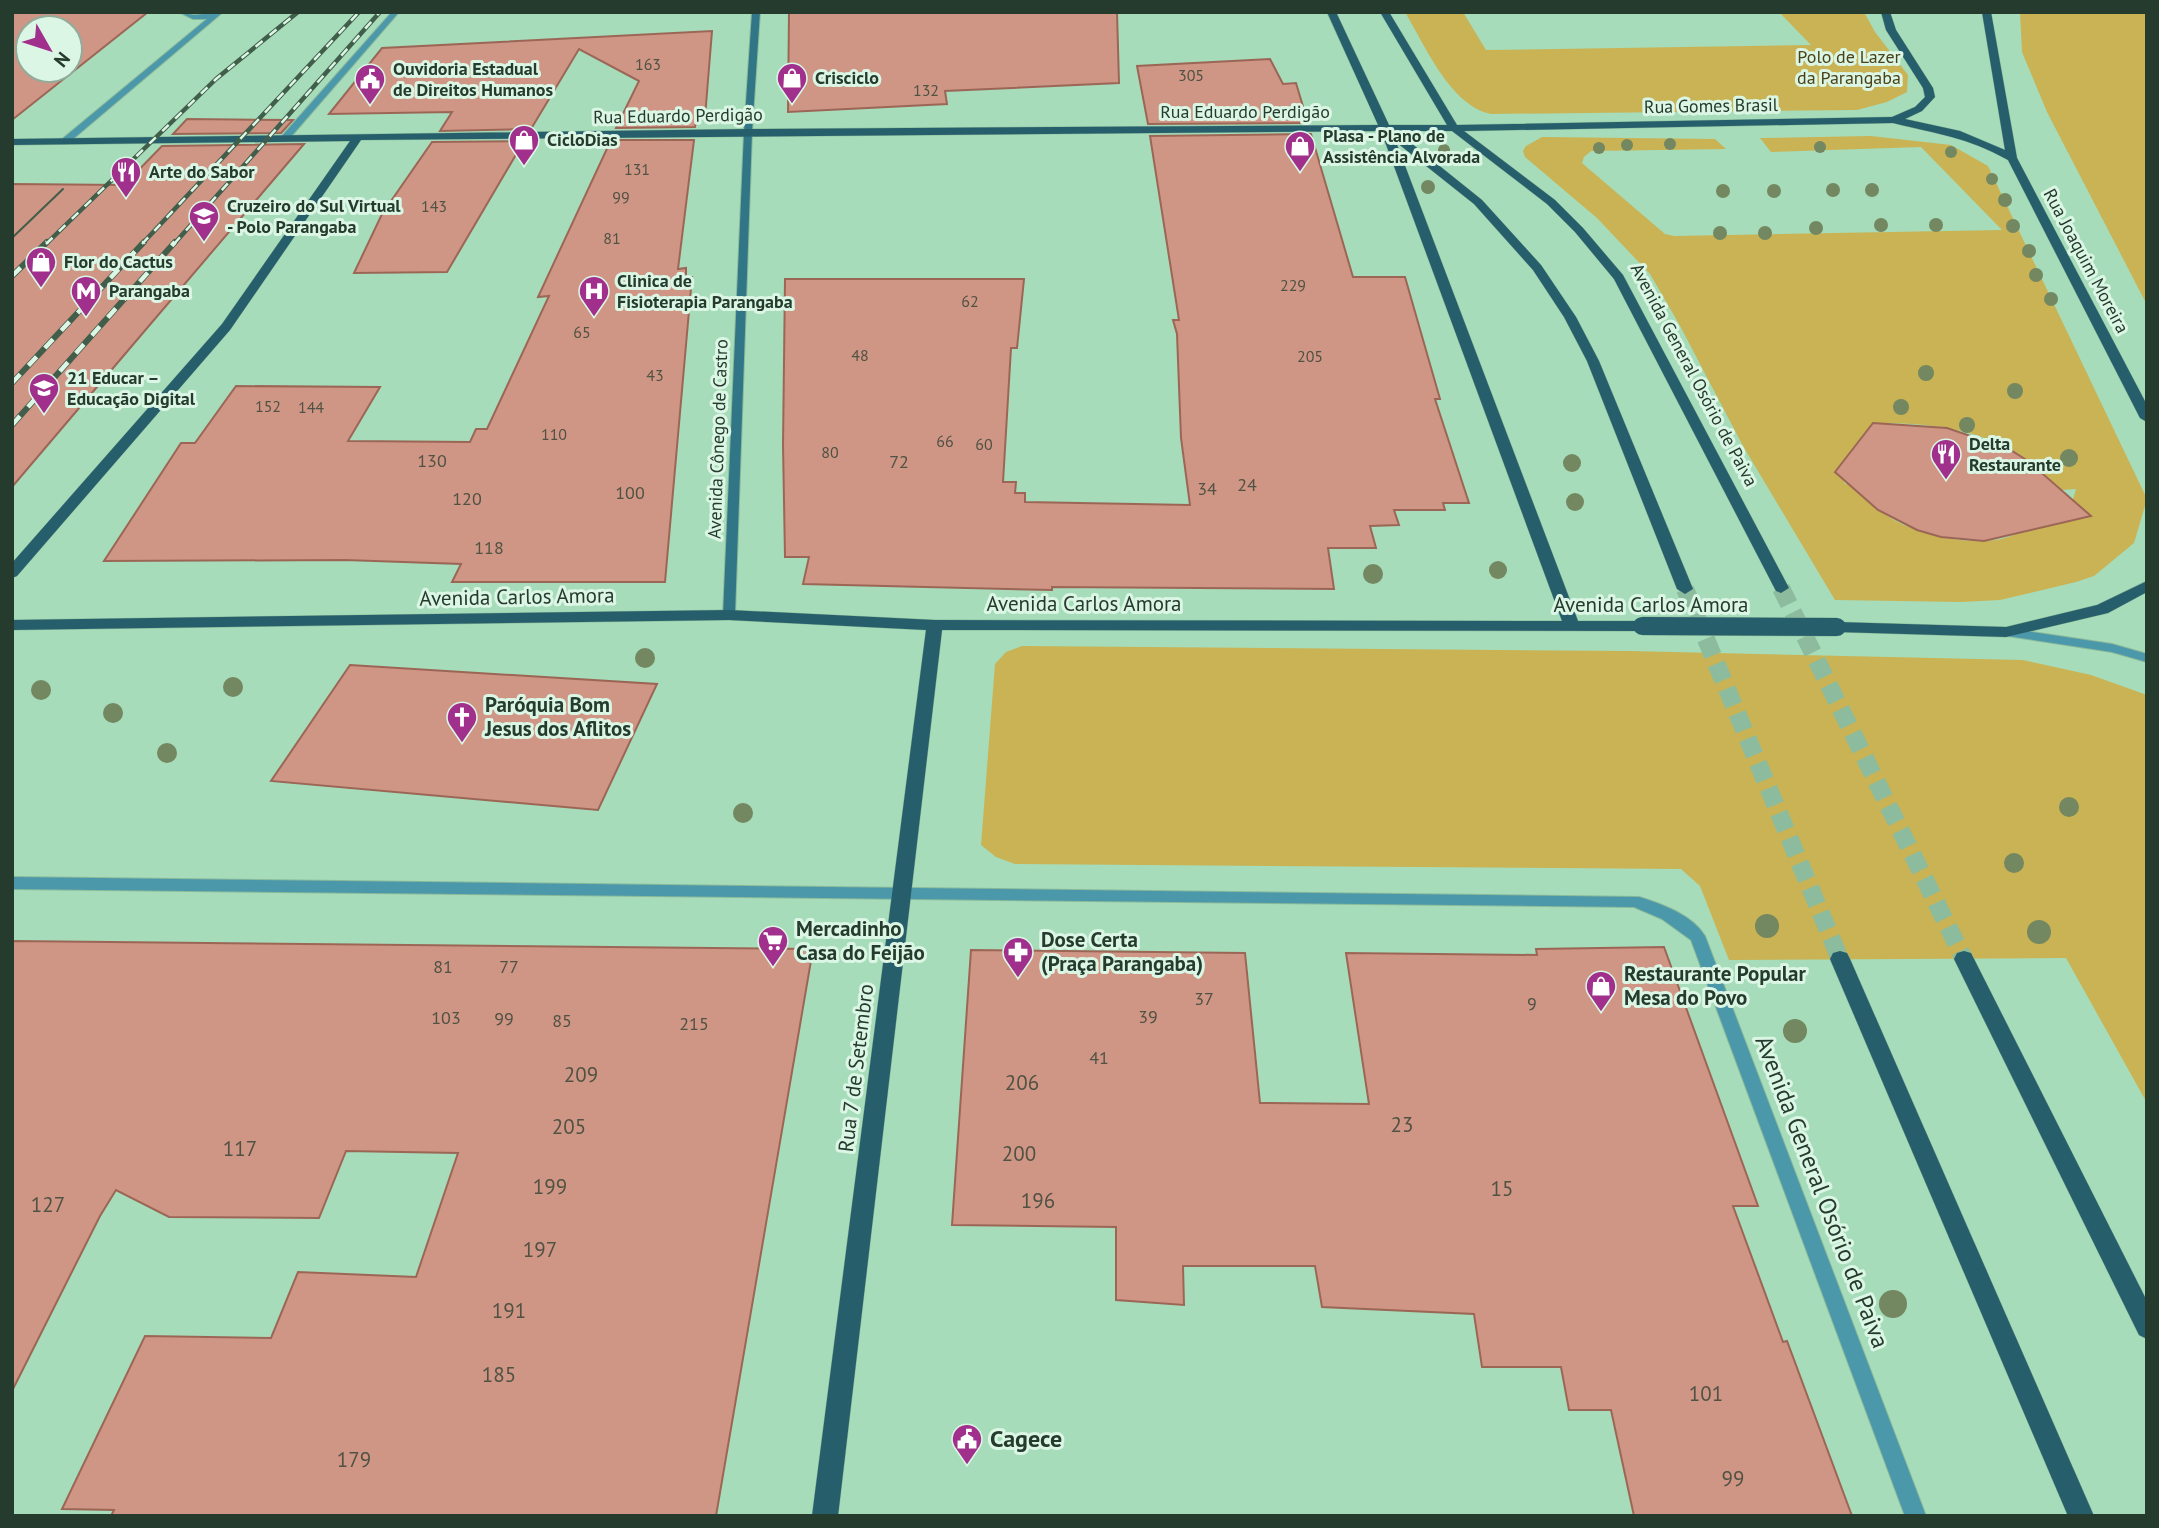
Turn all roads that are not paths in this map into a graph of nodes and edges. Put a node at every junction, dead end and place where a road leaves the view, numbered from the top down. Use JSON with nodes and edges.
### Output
{"nodes":[{"id":1,"x":182,"y":12,"type":"edge"},
{"id":2,"x":396,"y":12,"type":"edge"},
{"id":3,"x":756,"y":12,"type":"edge"},
{"id":4,"x":1331,"y":12,"type":"edge"},
{"id":5,"x":1384,"y":12,"type":"edge"},
{"id":6,"x":1885,"y":12,"type":"edge"},
{"id":7,"x":1986,"y":12,"type":"edge"},
{"id":8,"x":217,"y":15,"type":"edge"},
{"id":9,"x":1893,"y":120,"type":"junction"},
{"id":10,"x":1454,"y":128,"type":"junction"},
{"id":11,"x":1387,"y":129,"type":"junction"},
{"id":12,"x":748,"y":132,"type":"junction"},
{"id":13,"x":358,"y":137,"type":"junction"},
{"id":14,"x":285,"y":138,"type":"junction"},
{"id":15,"x":12,"y":142,"type":"edge"},
{"id":16,"x":64,"y":142,"type":"junction"},
{"id":17,"x":2012,"y":158,"type":"junction"},
{"id":18,"x":2147,"y":418,"type":"edge"},
{"id":19,"x":12,"y":573,"type":"edge"},
{"id":20,"x":2147,"y":586,"type":"edge"},
{"id":21,"x":1781,"y":588,"type":"tunnel mouth"},
{"id":22,"x":1685,"y":589,"type":"tunnel mouth"},
{"id":23,"x":729,"y":615,"type":"junction"},
{"id":24,"x":12,"y":625,"type":"edge"},
{"id":25,"x":935,"y":625,"type":"junction"},
{"id":26,"x":1572,"y":626,"type":"junction"},
{"id":27,"x":2006,"y":632,"type":"junction"},
{"id":28,"x":2147,"y":658,"type":"edge"},
{"id":29,"x":12,"y":883,"type":"edge"},
{"id":30,"x":903,"y":893,"type":"junction"},
{"id":31,"x":1840,"y":959,"type":"tunnel mouth"},
{"id":32,"x":1964,"y":959,"type":"tunnel mouth"},
{"id":33,"x":2147,"y":1327,"type":"edge"},
{"id":34,"x":825,"y":1516,"type":"edge"},
{"id":35,"x":1916,"y":1516,"type":"edge"},
{"id":36,"x":2081,"y":1516,"type":"edge"}],
"edges":[{"from":1,"to":8,"type":"street"},
{"from":2,"to":14,"type":"street"},
{"from":3,"to":12,"type":"main road","name":"Avenida Cônego de Castro"},
{"from":4,"to":11,"type":"main road"},
{"from":5,"to":10,"type":"main road","name":"Avenida General Osório de Paiva"},
{"from":6,"to":9,"type":"main road","name":"Rua Gomes Brasil"},
{"from":7,"to":17,"type":"main road"},
{"from":8,"to":16,"type":"street"},
{"from":9,"to":10,"type":"main road","name":"Rua Gomes Brasil"},
{"from":9,"to":17,"type":"main road"},
{"from":10,"to":11,"type":"main road","name":"Rua Gomes Brasil"},
{"from":10,"to":21,"type":"main road","name":"Avenida General Osório de Paiva"},
{"from":11,"to":12,"type":"main road","name":"Rua Eduardo Perdigão"},
{"from":11,"to":22,"type":"main road"},
{"from":11,"to":26,"type":"main road"},
{"from":12,"to":13,"type":"main road","name":"Rua Eduardo Perdigão"},
{"from":12,"to":23,"type":"main road","name":"Avenida Cônego de Castro"},
{"from":13,"to":14,"type":"main road","name":"Rua Eduardo Perdigão"},
{"from":13,"to":19,"type":"main road"},
{"from":14,"to":16,"type":"main road","name":"Rua Eduardo Perdigão"},
{"from":15,"to":16,"type":"main road","name":"Rua Eduardo Perdigão"},
{"from":17,"to":18,"type":"main road","name":"Rua Joaquim Moreira"},
{"from":20,"to":27,"type":"main road","name":"Avenida Carlos Amora"},
{"from":23,"to":24,"type":"main road","name":"Avenida Carlos Amora"},
{"from":23,"to":25,"type":"main road","name":"Avenida Carlos Amora"},
{"from":25,"to":26,"type":"main road","name":"Avenida Carlos Amora"},
{"from":25,"to":30,"type":"main road","name":"Rua 7 de Setembro"},
{"from":26,"to":27,"type":"main road","name":"Avenida Carlos Amora","bridge":true},
{"from":27,"to":28,"type":"street"},
{"from":29,"to":30,"type":"street"},
{"from":30,"to":34,"type":"main road","name":"Rua 7 de Setembro"},
{"from":30,"to":35,"type":"street","name":"Avenida General Osório de Paiva"},
{"from":31,"to":36,"type":"main road"},
{"from":32,"to":33,"type":"main road"}]}
